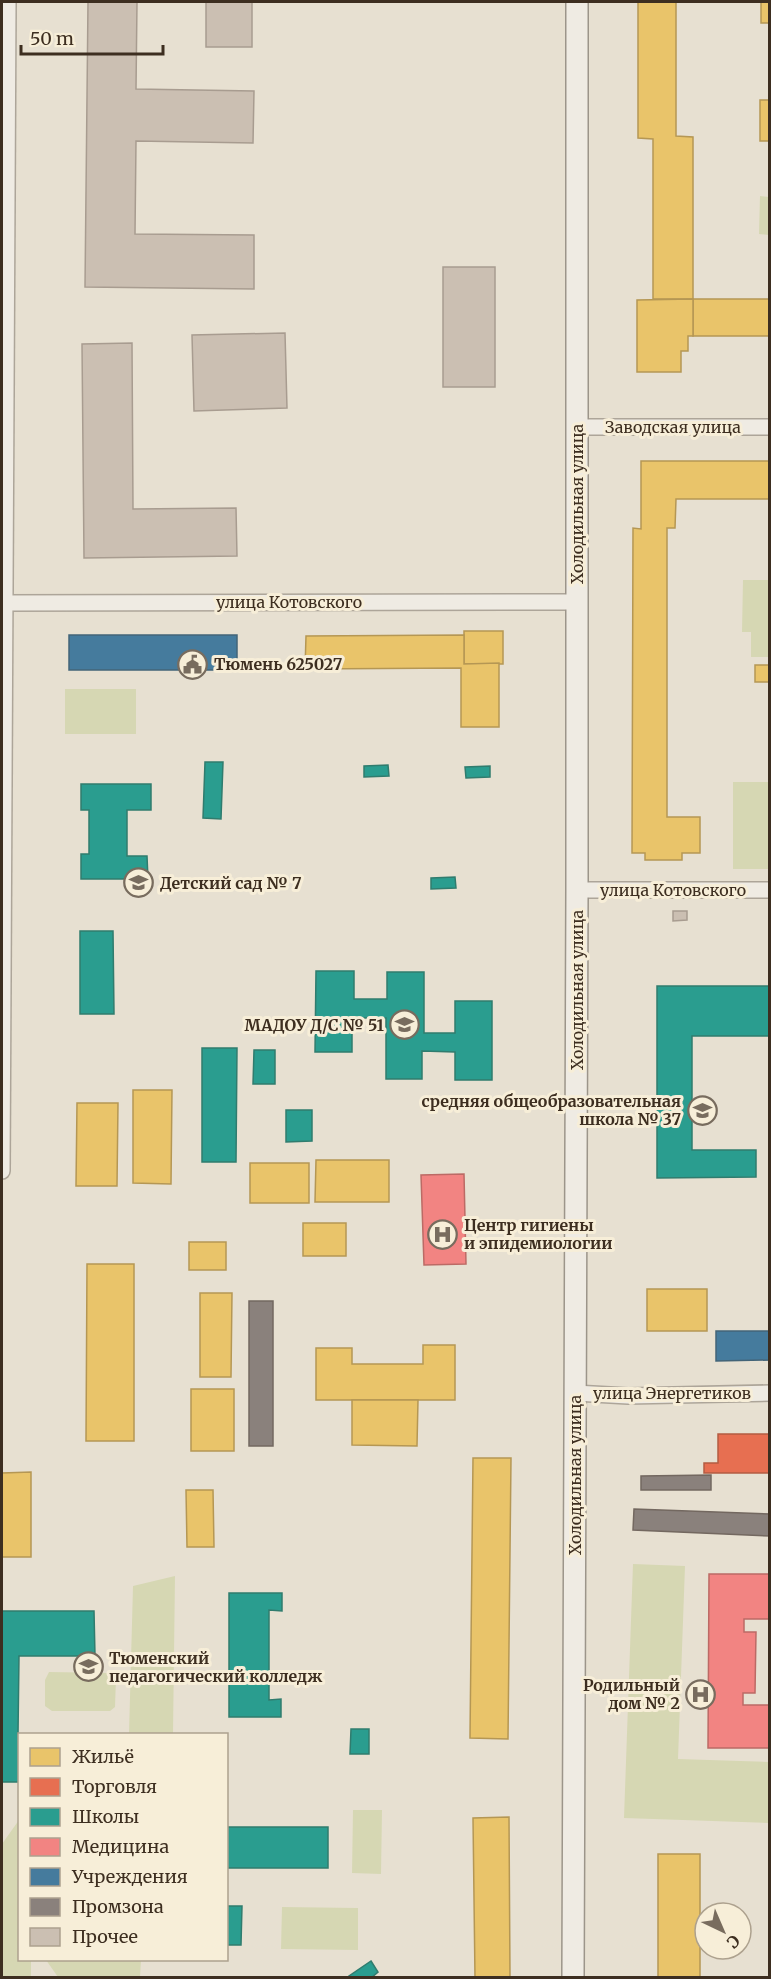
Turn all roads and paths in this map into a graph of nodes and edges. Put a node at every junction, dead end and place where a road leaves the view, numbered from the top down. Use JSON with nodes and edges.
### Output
{"nodes":[{"id":1,"x":8,"y":2,"type":"edge"},
{"id":2,"x":577,"y":2,"type":"edge"},
{"id":3,"x":577,"y":427,"type":"junction"},
{"id":4,"x":770,"y":427,"type":"edge"},
{"id":5,"x":577,"y":602,"type":"junction"},
{"id":6,"x":3,"y":603,"type":"edge"},
{"id":7,"x":577,"y":890,"type":"junction"},
{"id":8,"x":770,"y":890,"type":"edge"},
{"id":9,"x":2,"y":1171,"type":"edge"},
{"id":10,"x":575,"y":1393,"type":"junction"},
{"id":11,"x":770,"y":1393,"type":"edge"},
{"id":12,"x":573,"y":1977,"type":"edge"}],
"edges":[{"from":1,"to":6,"type":"street"},
{"from":2,"to":3,"type":"street","name":"Холодильная улица"},
{"from":3,"to":4,"type":"street","name":"Заводская улица"},
{"from":3,"to":5,"type":"street","name":"Холодильная улица"},
{"from":5,"to":6,"type":"street","name":"улица Котовского"},
{"from":5,"to":7,"type":"street","name":"Холодильная улица"},
{"from":6,"to":9,"type":"street"},
{"from":7,"to":8,"type":"street","name":"улица Котовского"},
{"from":7,"to":10,"type":"street","name":"Холодильная улица"},
{"from":10,"to":11,"type":"street","name":"улица Энергетиков"},
{"from":10,"to":12,"type":"street","name":"Холодильная улица"}]}
